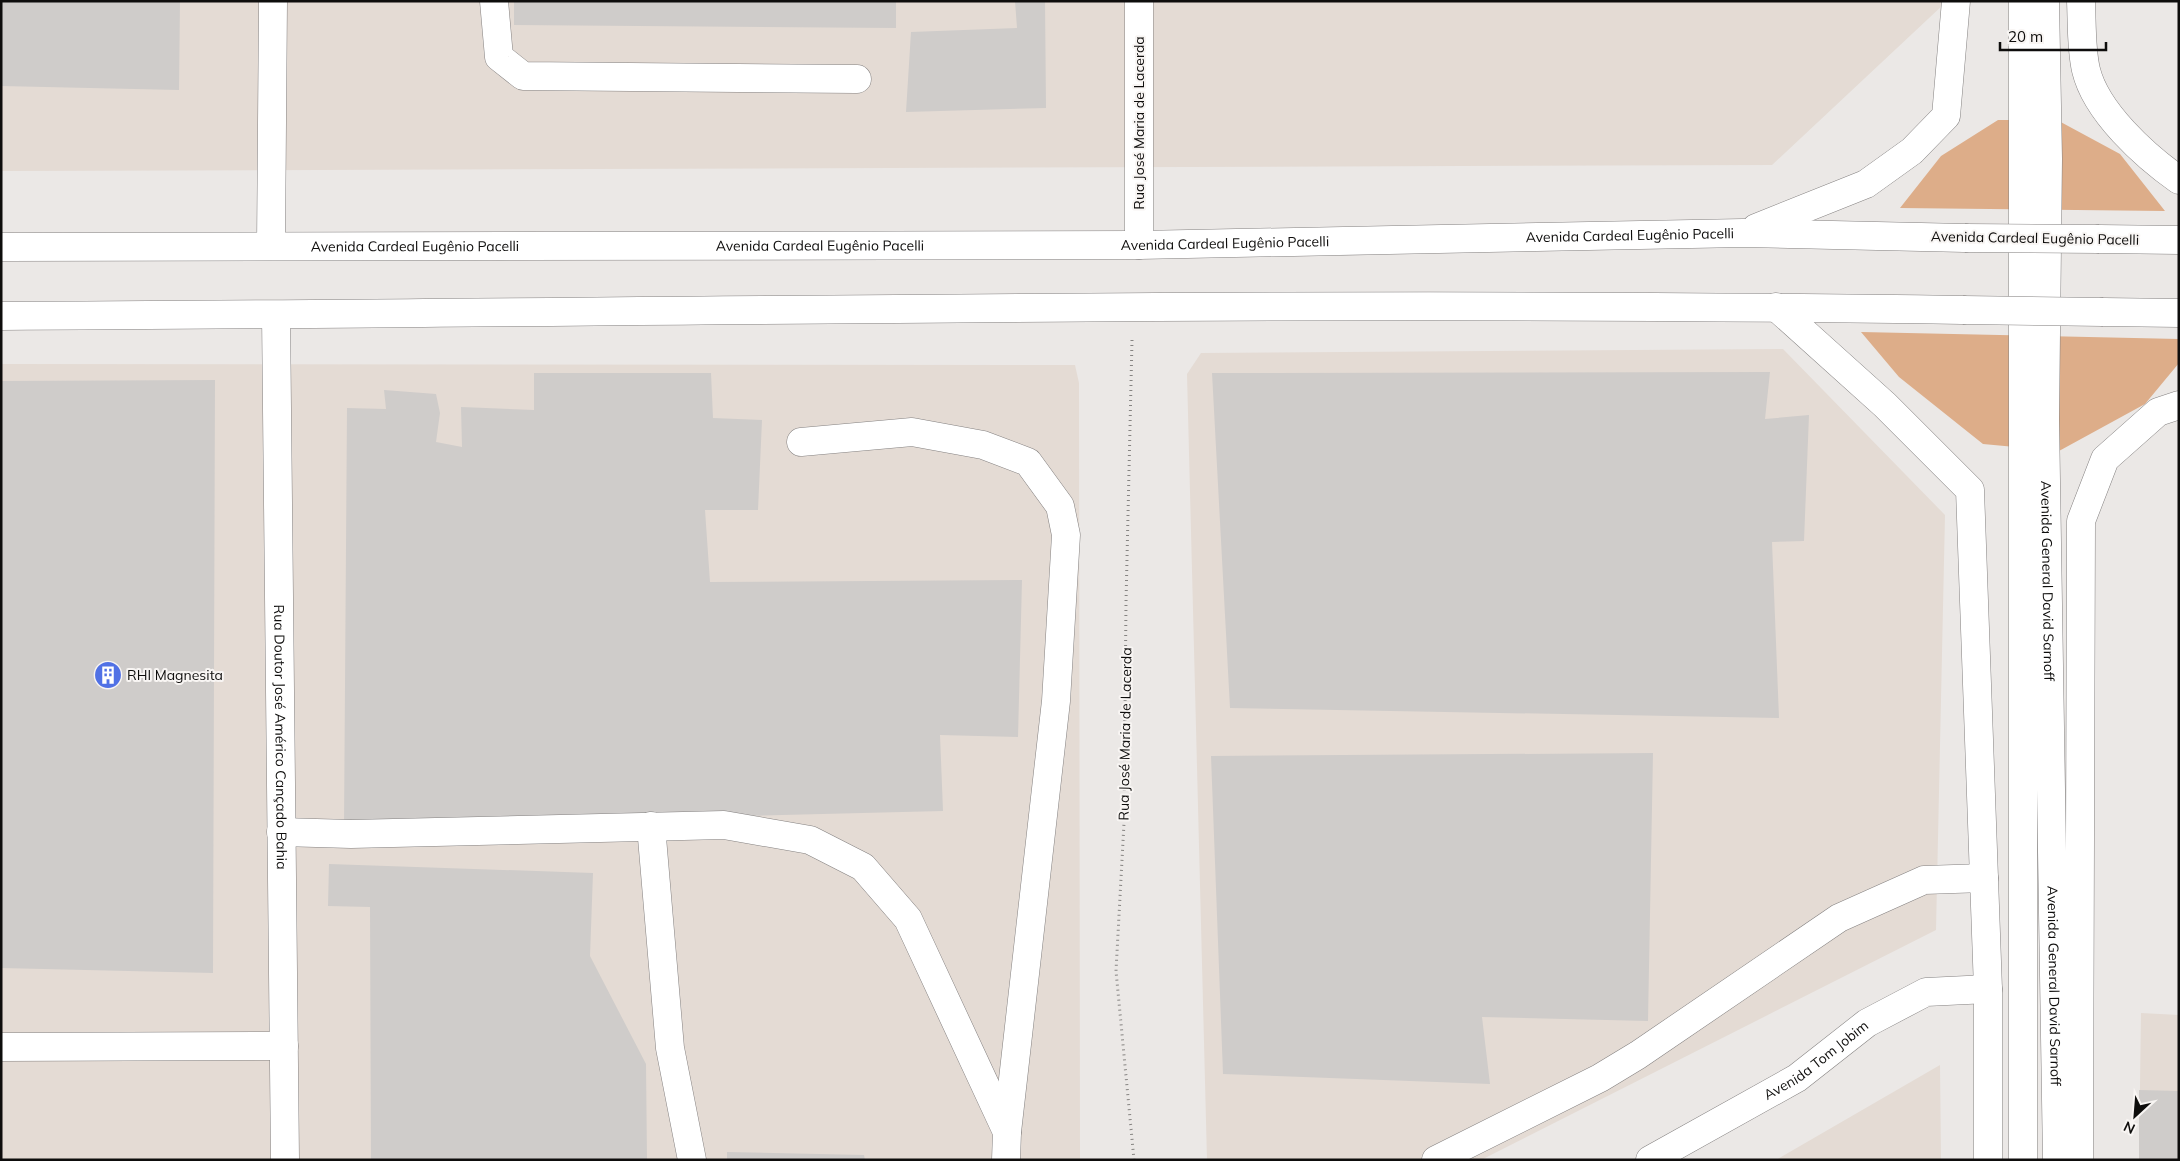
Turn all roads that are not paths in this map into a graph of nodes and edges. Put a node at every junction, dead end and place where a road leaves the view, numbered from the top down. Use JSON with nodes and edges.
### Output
{"nodes":[{"id":1,"x":273,"y":1,"type":"edge"},
{"id":2,"x":494,"y":1,"type":"edge"},
{"id":3,"x":1139,"y":1,"type":"edge"},
{"id":4,"x":1956,"y":1,"type":"edge"},
{"id":5,"x":2023,"y":1,"type":"edge"},
{"id":6,"x":2045,"y":1,"type":"edge"},
{"id":7,"x":2081,"y":1,"type":"edge"},
{"id":8,"x":857,"y":79,"type":"dead end"},
{"id":9,"x":2179,"y":180,"type":"edge"},
{"id":10,"x":1743,"y":233,"type":"junction"},
{"id":11,"x":2179,"y":240,"type":"edge"},
{"id":12,"x":272,"y":245,"type":"junction"},
{"id":13,"x":1139,"y":245,"type":"junction"},
{"id":14,"x":1,"y":247,"type":"edge"},
{"id":15,"x":1776,"y":307,"type":"junction"},
{"id":16,"x":2179,"y":313,"type":"edge"},
{"id":17,"x":276,"y":315,"type":"junction"},
{"id":18,"x":1,"y":316,"type":"edge"},
{"id":19,"x":2179,"y":405,"type":"edge"},
{"id":20,"x":801,"y":442,"type":"dead end"},
{"id":21,"x":651,"y":826,"type":"junction"},
{"id":22,"x":282,"y":832,"type":"junction"},
{"id":23,"x":1984,"y":878,"type":"junction"},
{"id":24,"x":1988,"y":989,"type":"junction"},
{"id":25,"x":284,"y":1046,"type":"junction"},
{"id":26,"x":1,"y":1047,"type":"edge"},
{"id":27,"x":1007,"y":1132,"type":"junction"},
{"id":28,"x":285,"y":1160,"type":"edge"},
{"id":29,"x":692,"y":1160,"type":"edge"},
{"id":30,"x":1006,"y":1160,"type":"edge"},
{"id":31,"x":1436,"y":1160,"type":"edge"},
{"id":32,"x":1650,"y":1160,"type":"edge"},
{"id":33,"x":1988,"y":1160,"type":"edge"},
{"id":34,"x":2023,"y":1160,"type":"edge"},
{"id":35,"x":2057,"y":1160,"type":"edge"},
{"id":36,"x":2079,"y":1160,"type":"edge"}],
"edges":[{"from":1,"to":12,"type":"main road"},
{"from":2,"to":8,"type":"main road"},
{"from":3,"to":13,"type":"main road","name":"Rua José Maria de Lacerda"},
{"from":4,"to":10,"type":"main road"},
{"from":5,"to":34,"type":"main road","name":"Avenida General David Sarnoff"},
{"from":6,"to":35,"type":"main road","name":"Avenida General David Sarnoff"},
{"from":7,"to":9,"type":"main road"},
{"from":10,"to":11,"type":"main road","name":"Avenida Cardeal Eugênio Pacelli","bridge":true},
{"from":10,"to":13,"type":"main road","name":"Avenida Cardeal Eugênio Pacelli"},
{"from":12,"to":13,"type":"main road","name":"Avenida Cardeal Eugênio Pacelli"},
{"from":12,"to":14,"type":"main road","name":"Avenida Cardeal Eugênio Pacelli"},
{"from":15,"to":16,"type":"main road","bridge":true},
{"from":15,"to":17,"type":"main road"},
{"from":15,"to":23,"type":"main road"},
{"from":17,"to":18,"type":"main road"},
{"from":17,"to":22,"type":"main road","name":"Rua Doutor José Américo Cançado Bahia"},
{"from":19,"to":36,"type":"main road","name":"Avenida General David Sarnoff"},
{"from":20,"to":27,"type":"main road"},
{"from":21,"to":22,"type":"main road"},
{"from":21,"to":27,"type":"main road"},
{"from":21,"to":29,"type":"main road"},
{"from":22,"to":25,"type":"main road","name":"Rua Doutor José Américo Cançado Bahia"},
{"from":23,"to":24,"type":"main road"},
{"from":23,"to":31,"type":"main road"},
{"from":24,"to":32,"type":"main road","name":"Avenida Tom Jobim"},
{"from":24,"to":33,"type":"main road"},
{"from":25,"to":26,"type":"main road"},
{"from":25,"to":28,"type":"main road","name":"Rua Doutor José Américo Cançado Bahia"},
{"from":27,"to":30,"type":"main road"}]}
